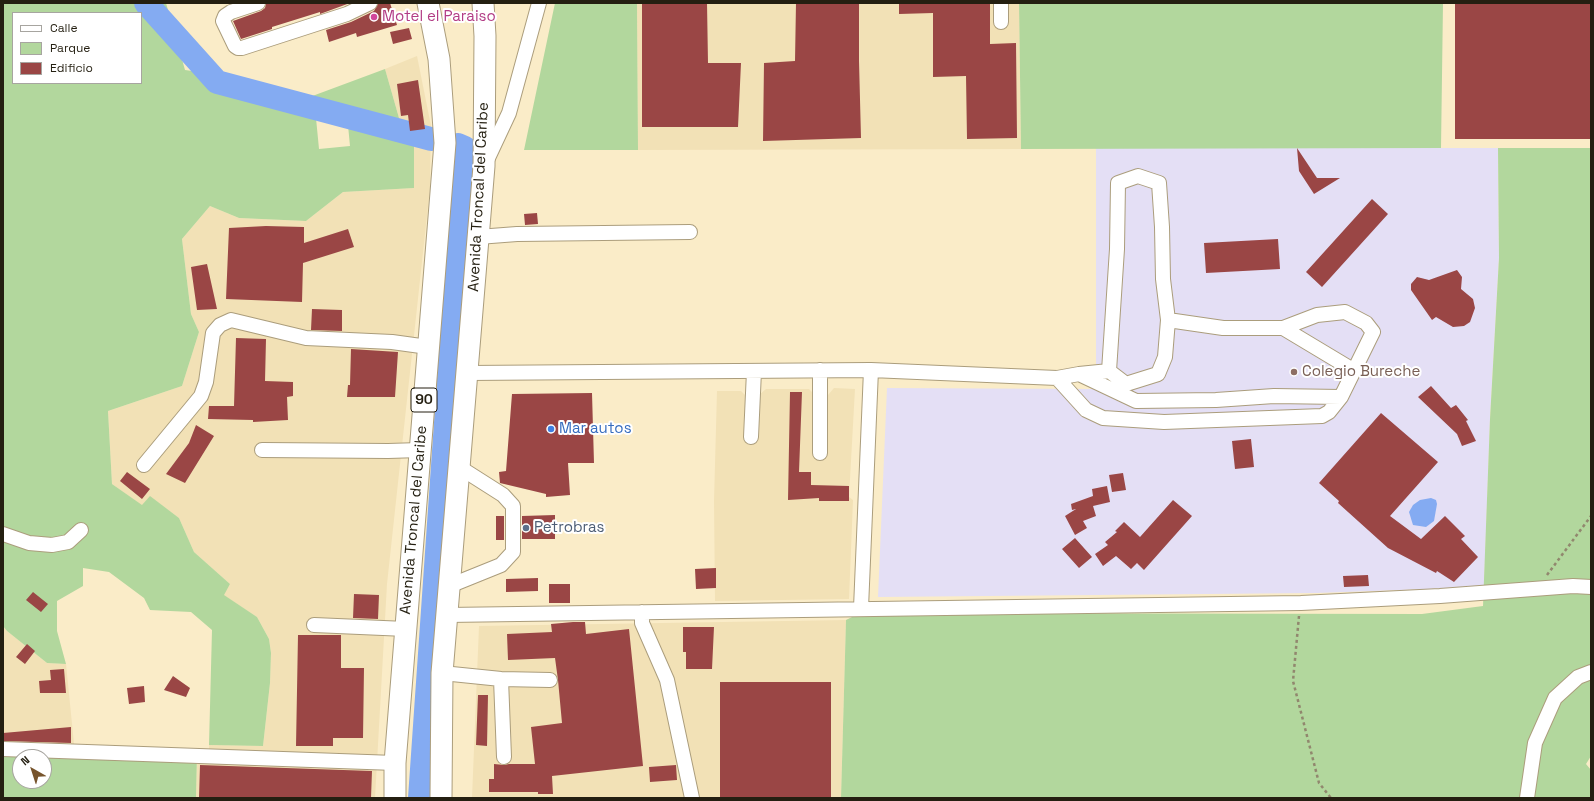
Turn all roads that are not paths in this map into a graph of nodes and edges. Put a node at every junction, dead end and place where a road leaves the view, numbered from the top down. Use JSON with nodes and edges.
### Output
{"nodes":[{"id":1,"x":258,"y":3,"type":"edge"},
{"id":2,"x":370,"y":3,"type":"edge"},
{"id":3,"x":483,"y":3,"type":"edge"},
{"id":4,"x":539,"y":3,"type":"edge"},
{"id":5,"x":1001,"y":3,"type":"edge"},
{"id":6,"x":427,"y":4,"type":"edge"},
{"id":7,"x":1001,"y":22,"type":"dead end"},
{"id":8,"x":484,"y":166,"type":"junction"},
{"id":9,"x":690,"y":232,"type":"dead end"},
{"id":10,"x":478,"y":237,"type":"junction"},
{"id":11,"x":1168,"y":320,"type":"junction"},
{"id":12,"x":1283,"y":328,"type":"junction"},
{"id":13,"x":428,"y":347,"type":"junction"},
{"id":14,"x":820,"y":370,"type":"junction"},
{"id":15,"x":871,"y":370,"type":"junction"},
{"id":16,"x":1353,"y":370,"type":"junction"},
{"id":17,"x":754,"y":371,"type":"junction"},
{"id":18,"x":1109,"y":371,"type":"junction"},
{"id":19,"x":467,"y":373,"type":"junction"},
{"id":20,"x":1079,"y":374,"type":"junction"},
{"id":21,"x":1057,"y":378,"type":"junction"},
{"id":22,"x":1341,"y":397,"type":"junction"},
{"id":23,"x":751,"y":437,"type":"dead end"},
{"id":24,"x":262,"y":450,"type":"dead end"},
{"id":25,"x":420,"y":450,"type":"junction"},
{"id":26,"x":820,"y":453,"type":"dead end"},
{"id":27,"x":144,"y":465,"type":"dead end"},
{"id":28,"x":459,"y":467,"type":"junction"},
{"id":29,"x":81,"y":530,"type":"dead end"},
{"id":30,"x":3,"y":534,"type":"edge"},
{"id":31,"x":449,"y":586,"type":"junction"},
{"id":32,"x":1591,"y":587,"type":"edge"},
{"id":33,"x":862,"y":608,"type":"junction"},
{"id":34,"x":642,"y":612,"type":"junction"},
{"id":35,"x":447,"y":615,"type":"junction"},
{"id":36,"x":314,"y":625,"type":"dead end"},
{"id":37,"x":406,"y":629,"type":"junction"},
{"id":38,"x":1591,"y":672,"type":"edge"},
{"id":39,"x":442,"y":673,"type":"junction"},
{"id":40,"x":501,"y":679,"type":"junction"},
{"id":41,"x":550,"y":680,"type":"dead end"},
{"id":42,"x":3,"y":749,"type":"edge"},
{"id":43,"x":504,"y":756,"type":"dead end"},
{"id":44,"x":395,"y":763,"type":"junction"},
{"id":45,"x":395,"y":798,"type":"edge"},
{"id":46,"x":441,"y":798,"type":"edge"},
{"id":47,"x":692,"y":798,"type":"edge"},
{"id":48,"x":1527,"y":798,"type":"edge"}],
"edges":[{"from":1,"to":2,"type":"street"},
{"from":3,"to":8,"type":"highway","name":"Avenida Troncal del Caribe"},
{"from":4,"to":8,"type":"street"},
{"from":5,"to":7,"type":"street"},
{"from":6,"to":13,"type":"highway","name":"Avenida Troncal del Caribe","number":"90"},
{"from":8,"to":10,"type":"highway","name":"Avenida Troncal del Caribe"},
{"from":9,"to":10,"type":"street"},
{"from":10,"to":19,"type":"highway","name":"Avenida Troncal del Caribe"},
{"from":11,"to":12,"type":"street"},
{"from":11,"to":18,"type":"street"},
{"from":11,"to":18,"type":"street"},
{"from":12,"to":16,"type":"street"},
{"from":12,"to":16,"type":"street"},
{"from":13,"to":25,"type":"highway","name":"Avenida Troncal del Caribe","number":"90"},
{"from":13,"to":27,"type":"street"},
{"from":14,"to":15,"type":"street"},
{"from":14,"to":17,"type":"street"},
{"from":14,"to":26,"type":"street"},
{"from":15,"to":21,"type":"street"},
{"from":15,"to":33,"type":"street"},
{"from":16,"to":22,"type":"street"},
{"from":17,"to":19,"type":"street"},
{"from":17,"to":23,"type":"street"},
{"from":18,"to":20,"type":"street"},
{"from":19,"to":28,"type":"highway","name":"Avenida Troncal del Caribe"},
{"from":20,"to":21,"type":"street"},
{"from":20,"to":22,"type":"street"},
{"from":21,"to":22,"type":"street"},
{"from":24,"to":25,"type":"street"},
{"from":25,"to":37,"type":"highway","name":"Avenida Troncal del Caribe","number":"90"},
{"from":28,"to":31,"type":"highway","name":"Avenida Troncal del Caribe"},
{"from":28,"to":31,"type":"street"},
{"from":29,"to":30,"type":"street"},
{"from":31,"to":35,"type":"highway","name":"Avenida Troncal del Caribe"},
{"from":32,"to":33,"type":"street"},
{"from":33,"to":34,"type":"street"},
{"from":34,"to":35,"type":"street"},
{"from":34,"to":47,"type":"street"},
{"from":35,"to":39,"type":"highway","name":"Avenida Troncal del Caribe"},
{"from":36,"to":37,"type":"street"},
{"from":37,"to":44,"type":"highway","name":"Avenida Troncal del Caribe","number":"90"},
{"from":38,"to":48,"type":"street"},
{"from":39,"to":40,"type":"street"},
{"from":39,"to":46,"type":"highway","name":"Avenida Troncal del Caribe"},
{"from":40,"to":41,"type":"street"},
{"from":40,"to":43,"type":"street"},
{"from":42,"to":44,"type":"street"},
{"from":44,"to":45,"type":"highway","name":"Avenida Troncal del Caribe","number":"90"}]}
